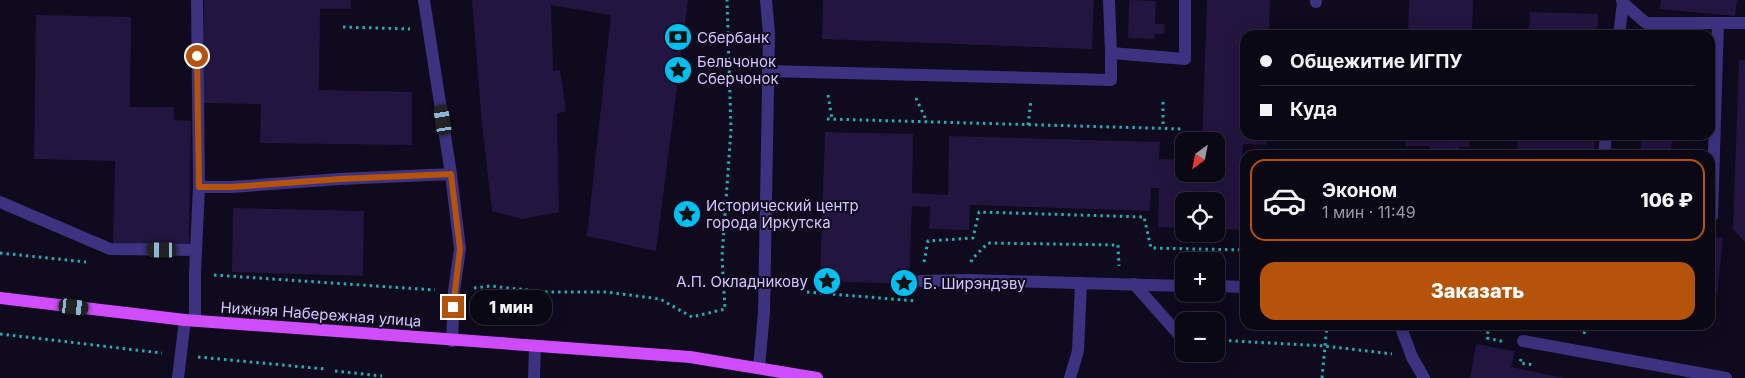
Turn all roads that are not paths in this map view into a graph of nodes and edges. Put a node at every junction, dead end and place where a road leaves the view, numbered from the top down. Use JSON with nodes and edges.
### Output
{"nodes":[{"id":1,"x":197,"y":0,"type":"edge"},
{"id":2,"x":424,"y":0,"type":"edge"},
{"id":3,"x":766,"y":0,"type":"edge"},
{"id":4,"x":1109,"y":0,"type":"edge"},
{"id":5,"x":1185,"y":0,"type":"edge"},
{"id":6,"x":1622,"y":2,"type":"edge"},
{"id":7,"x":1718,"y":23,"type":"junction"},
{"id":8,"x":1745,"y":23,"type":"edge"},
{"id":9,"x":1619,"y":30,"type":"edge"},
{"id":10,"x":1111,"y":54,"type":"junction"},
{"id":11,"x":768,"y":71,"type":"junction"},
{"id":12,"x":1715,"y":120,"type":"edge"},
{"id":13,"x":451,"y":174,"type":"junction"},
{"id":14,"x":199,"y":187,"type":"junction"},
{"id":15,"x":0,"y":202,"type":"edge"},
{"id":16,"x":196,"y":250,"type":"junction"},
{"id":17,"x":921,"y":281,"type":"road end"},
{"id":18,"x":1081,"y":283,"type":"junction"},
{"id":19,"x":1134,"y":284,"type":"junction"},
{"id":20,"x":1175,"y":286,"type":"edge"},
{"id":21,"x":1225,"y":286,"type":"edge"},
{"id":22,"x":1240,"y":287,"type":"edge"},
{"id":23,"x":0,"y":298,"type":"edge"},
{"id":24,"x":190,"y":321,"type":"junction"},
{"id":25,"x":1175,"y":330,"type":"edge"},
{"id":26,"x":1402,"y":330,"type":"edge"},
{"id":27,"x":452,"y":341,"type":"junction"},
{"id":28,"x":1523,"y":341,"type":"dead end"},
{"id":29,"x":535,"y":347,"type":"junction"},
{"id":30,"x":759,"y":368,"type":"junction"},
{"id":31,"x":178,"y":378,"type":"edge"},
{"id":32,"x":534,"y":378,"type":"edge"},
{"id":33,"x":817,"y":378,"type":"edge"},
{"id":34,"x":1070,"y":378,"type":"edge"},
{"id":35,"x":1424,"y":378,"type":"edge"},
{"id":36,"x":1726,"y":378,"type":"edge"}],
"edges":[{"from":1,"to":14,"type":"street"},
{"from":2,"to":13,"type":"street"},
{"from":3,"to":11,"type":"street"},
{"from":4,"to":10,"type":"street"},
{"from":5,"to":10,"type":"street"},
{"from":6,"to":7,"type":"street"},
{"from":6,"to":9,"type":"street"},
{"from":7,"to":8,"type":"street"},
{"from":7,"to":12,"type":"street"},
{"from":10,"to":11,"type":"street"},
{"from":11,"to":30,"type":"street"},
{"from":13,"to":14,"type":"street"},
{"from":13,"to":27,"type":"street"},
{"from":14,"to":16,"type":"street"},
{"from":15,"to":16,"type":"street"},
{"from":16,"to":24,"type":"street"},
{"from":17,"to":18,"type":"street"},
{"from":18,"to":19,"type":"street"},
{"from":18,"to":34,"type":"street"},
{"from":19,"to":20,"type":"street"},
{"from":19,"to":25,"type":"street"},
{"from":21,"to":22,"type":"street"},
{"from":23,"to":24,"type":"main road","name":"Нижняя Набережная улица"},
{"from":24,"to":27,"type":"main road","name":"Нижняя Набережная улица"},
{"from":24,"to":31,"type":"street"},
{"from":26,"to":35,"type":"street"},
{"from":27,"to":29,"type":"main road","name":"Нижняя Набережная улица"},
{"from":28,"to":36,"type":"street"},
{"from":29,"to":30,"type":"main road","name":"Нижняя Набережная улица"},
{"from":29,"to":32,"type":"street"},
{"from":30,"to":33,"type":"main road","name":"Нижняя Набережная улица"}]}
